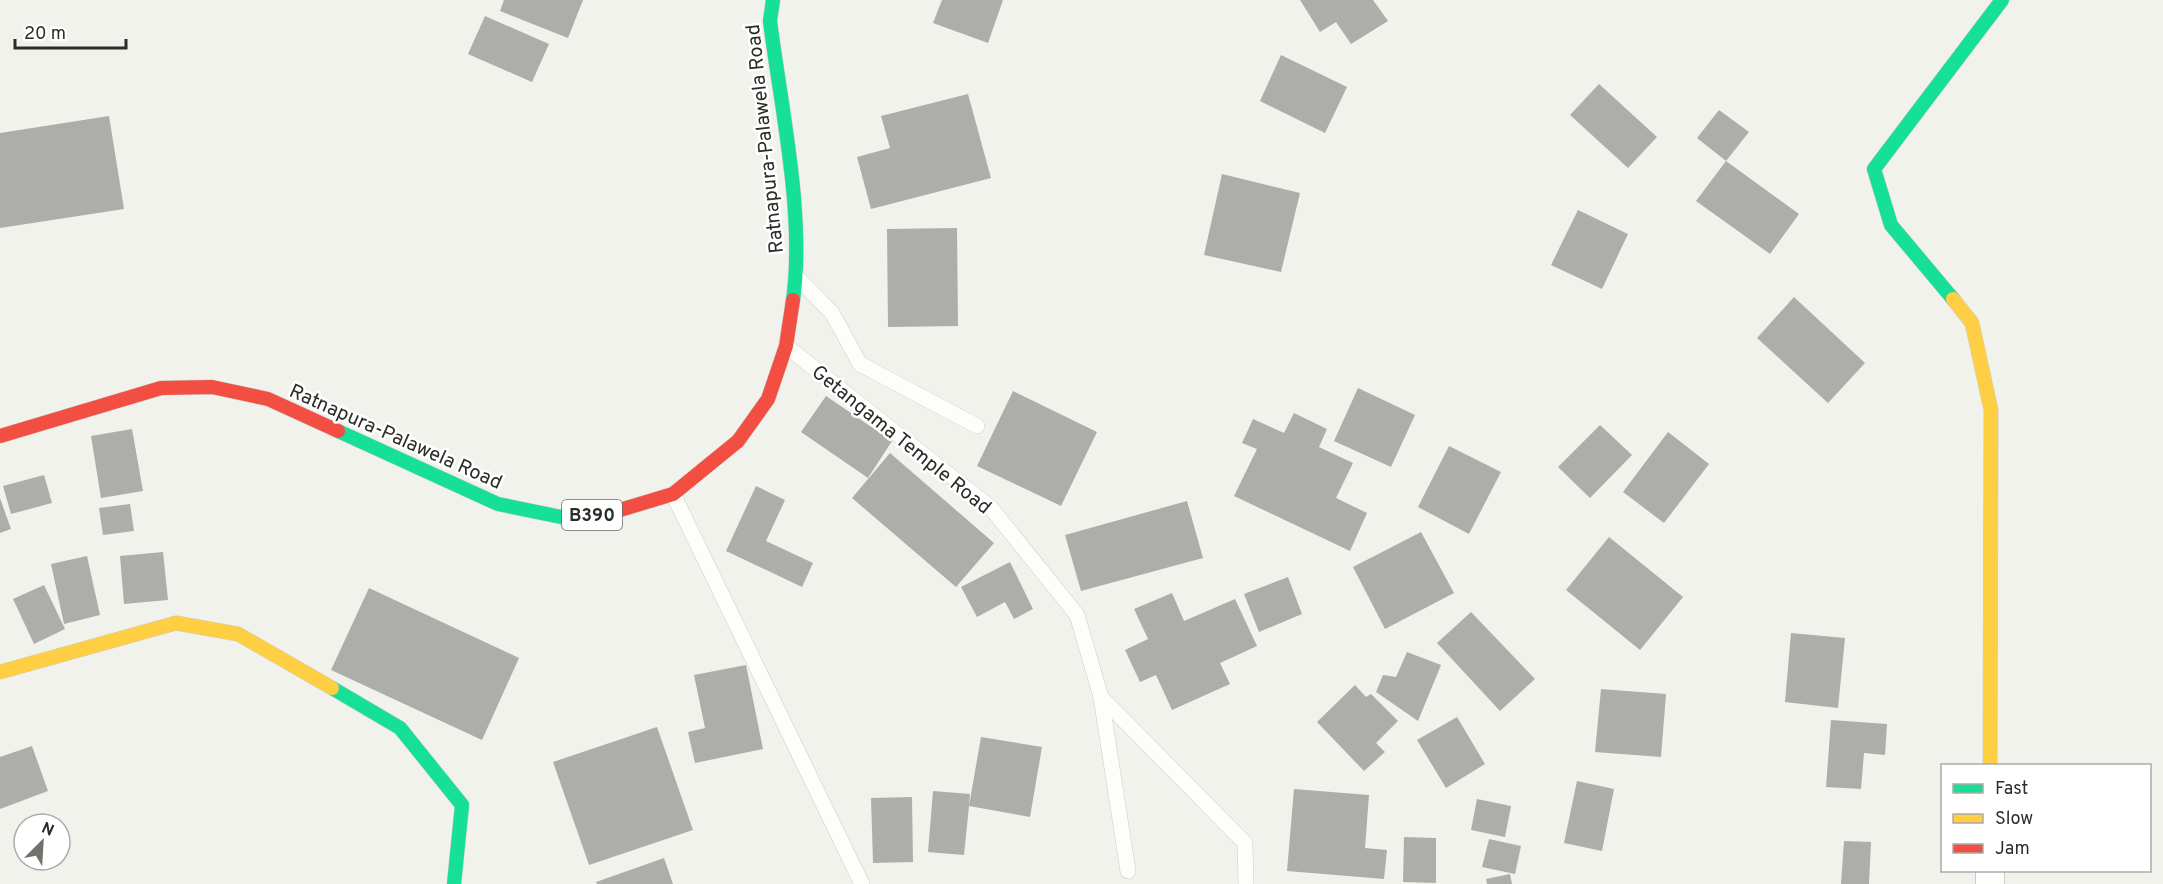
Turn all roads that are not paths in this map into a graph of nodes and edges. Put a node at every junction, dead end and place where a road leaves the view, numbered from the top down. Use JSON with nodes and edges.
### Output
{"nodes":[{"id":1,"x":772,"y":0,"type":"edge"},
{"id":2,"x":2002,"y":0,"type":"edge"},
{"id":3,"x":796,"y":276,"type":"junction"},
{"id":4,"x":786,"y":346,"type":"junction"},
{"id":5,"x":977,"y":426,"type":"dead end"},
{"id":6,"x":0,"y":436,"type":"edge"},
{"id":7,"x":673,"y":494,"type":"junction"},
{"id":8,"x":0,"y":672,"type":"edge"},
{"id":9,"x":1101,"y":697,"type":"junction"},
{"id":10,"x":1990,"y":764,"type":"edge"},
{"id":11,"x":1128,"y":872,"type":"dead end"},
{"id":12,"x":454,"y":884,"type":"edge"},
{"id":13,"x":862,"y":884,"type":"edge"},
{"id":14,"x":1246,"y":884,"type":"edge"}],
"edges":[{"from":1,"to":3,"type":"street","name":"Ratnapura-Palawela Road","number":"B390"},
{"from":2,"to":10,"type":"street"},
{"from":3,"to":4,"type":"street","name":"Ratnapura-Palawela Road","number":"B390"},
{"from":3,"to":5,"type":"lane"},
{"from":4,"to":7,"type":"street","name":"Ratnapura-Palawela Road","number":"B390"},
{"from":4,"to":9,"type":"lane","name":"Getangama Temple Road"},
{"from":6,"to":7,"type":"street","name":"Ratnapura-Palawela Road","number":"B390"},
{"from":7,"to":13,"type":"lane"},
{"from":8,"to":12,"type":"street"},
{"from":9,"to":11,"type":"lane"},
{"from":9,"to":14,"type":"lane","name":"Getangama Temple Road"}]}
